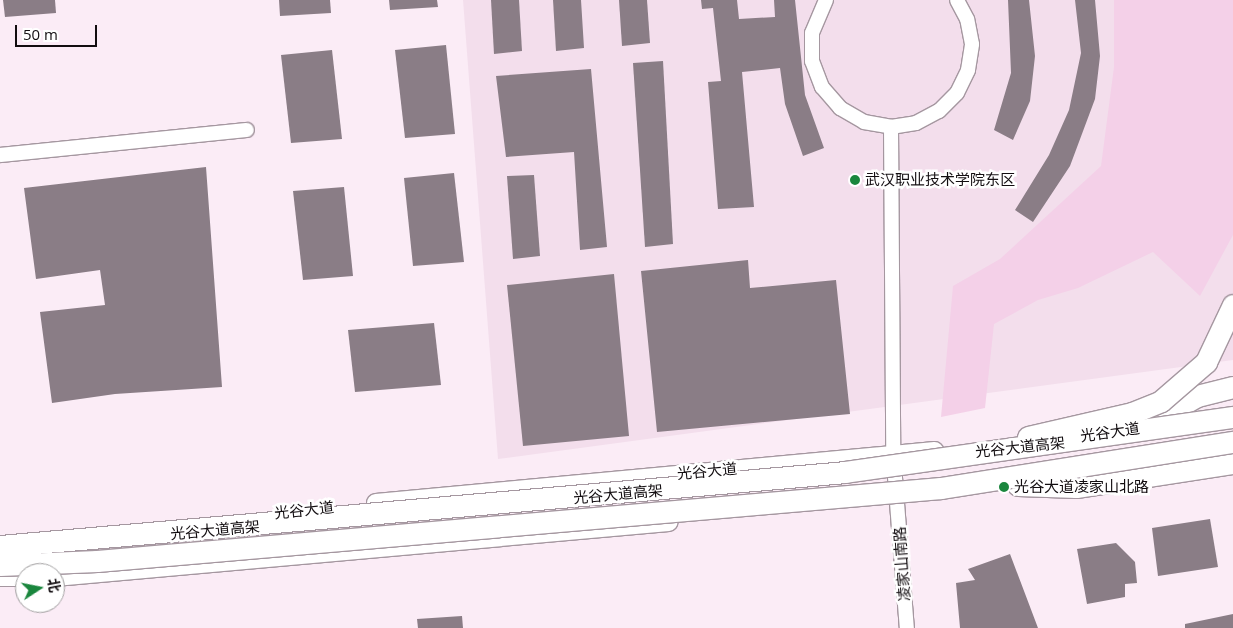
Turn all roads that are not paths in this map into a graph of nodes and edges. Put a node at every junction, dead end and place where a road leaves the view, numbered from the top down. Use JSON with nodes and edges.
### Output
{"nodes":[{"id":1,"x":826,"y":0,"type":"edge"},
{"id":2,"x":957,"y":0,"type":"edge"},
{"id":3,"x":891,"y":127,"type":"junction"},
{"id":4,"x":247,"y":130,"type":"dead end"},
{"id":5,"x":0,"y":155,"type":"edge"},
{"id":6,"x":1233,"y":305,"type":"edge"},
{"id":7,"x":1233,"y":387,"type":"edge"},
{"id":8,"x":1233,"y":412,"type":"edge"},
{"id":9,"x":1233,"y":417,"type":"edge"},
{"id":10,"x":1144,"y":427,"type":"junction"},
{"id":11,"x":1233,"y":442,"type":"edge"},
{"id":12,"x":981,"y":450,"type":"junction"},
{"id":13,"x":1233,"y":451,"type":"edge"},
{"id":14,"x":894,"y":452,"type":"junction"},
{"id":15,"x":1233,"y":463,"type":"edge"},
{"id":16,"x":1018,"y":485,"type":"junction"},
{"id":17,"x":897,"y":501,"type":"junction"},
{"id":18,"x":0,"y":538,"type":"edge"},
{"id":19,"x":0,"y":546,"type":"edge"},
{"id":20,"x":0,"y":565,"type":"edge"},
{"id":21,"x":65,"y":576,"type":"edge"},
{"id":22,"x":0,"y":577,"type":"edge"},
{"id":23,"x":15,"y":577,"type":"edge"},
{"id":24,"x":907,"y":628,"type":"edge"}],
"edges":[{"from":1,"to":3,"type":"street"},
{"from":2,"to":3,"type":"street"},
{"from":3,"to":14,"type":"street","name":"凌家山南路"},
{"from":4,"to":5,"type":"street"},
{"from":6,"to":12,"type":"highway","bridge":true},
{"from":7,"to":10,"type":"highway"},
{"from":8,"to":10,"type":"main road","name":"光谷大道"},
{"from":9,"to":12,"type":"highway","name":"光谷大道高架","bridge":true},
{"from":10,"to":14,"type":"main road","name":"光谷大道"},
{"from":11,"to":20,"type":"highway","name":"光谷大道高架","bridge":true},
{"from":12,"to":19,"type":"highway","name":"光谷大道高架","bridge":true},
{"from":13,"to":16,"type":"main road"},
{"from":14,"to":17,"type":"street","name":"凌家山南路"},
{"from":14,"to":18,"type":"main road","name":"光谷大道"},
{"from":15,"to":16,"type":"highway"},
{"from":16,"to":17,"type":"main road"},
{"from":17,"to":21,"type":"main road"},
{"from":17,"to":24,"type":"street","name":"凌家山南路"},
{"from":22,"to":23,"type":"main road"}]}
